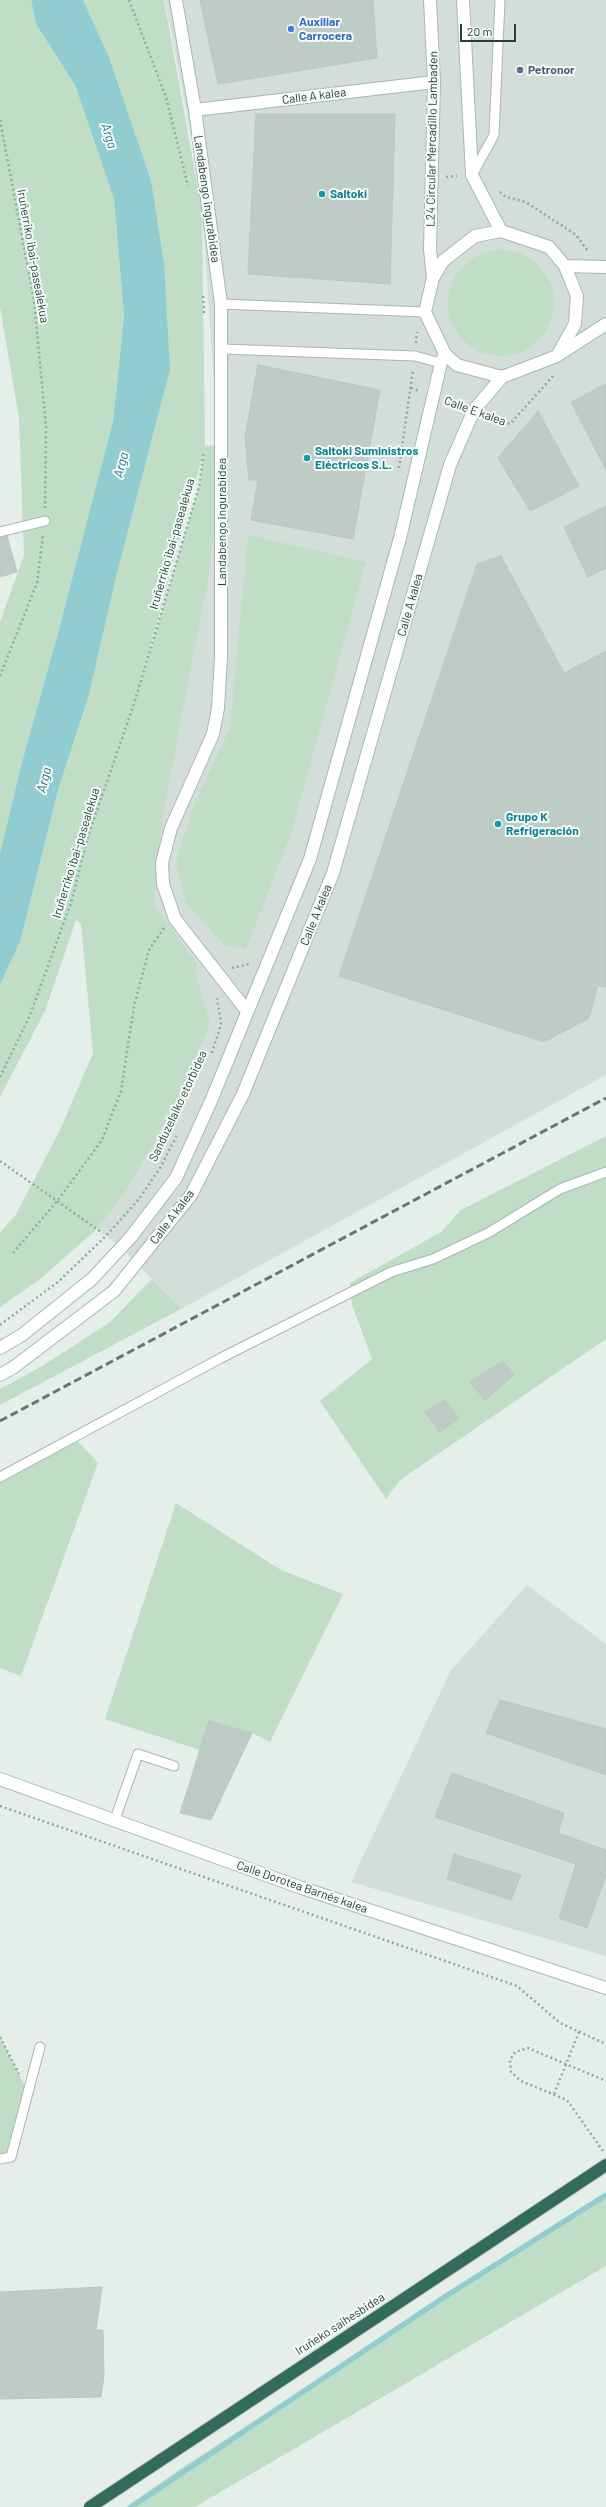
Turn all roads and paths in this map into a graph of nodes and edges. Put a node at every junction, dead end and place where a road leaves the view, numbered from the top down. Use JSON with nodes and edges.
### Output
{"nodes":[{"id":1,"x":129,"y":0,"type":"edge"},
{"id":2,"x":176,"y":0,"type":"edge"},
{"id":3,"x":430,"y":0,"type":"edge"},
{"id":4,"x":500,"y":0,"type":"edge"},
{"id":5,"x":466,"y":1,"type":"edge"},
{"id":6,"x":434,"y":82,"type":"junction"},
{"id":7,"x":195,"y":110,"type":"junction"},
{"id":8,"x":0,"y":120,"type":"edge"},
{"id":9,"x":472,"y":175,"type":"junction"},
{"id":10,"x":497,"y":187,"type":"dead end"},
{"id":11,"x":189,"y":190,"type":"dead end"},
{"id":12,"x":501,"y":231,"type":"junction"},
{"id":13,"x":595,"y":254,"type":"dead end"},
{"id":14,"x":565,"y":266,"type":"junction"},
{"id":15,"x":606,"y":267,"type":"edge"},
{"id":16,"x":433,"y":278,"type":"junction"},
{"id":17,"x":202,"y":290,"type":"dead end"},
{"id":18,"x":221,"y":304,"type":"junction"},
{"id":19,"x":422,"y":312,"type":"junction"},
{"id":20,"x":205,"y":321,"type":"dead end"},
{"id":21,"x":606,"y":324,"type":"edge"},
{"id":22,"x":222,"y":349,"type":"junction"},
{"id":23,"x":415,"y":356,"type":"junction"},
{"id":24,"x":557,"y":356,"type":"junction"},
{"id":25,"x":443,"y":358,"type":"junction"},
{"id":26,"x":502,"y":377,"type":"junction"},
{"id":27,"x":411,"y":388,"type":"junction"},
{"id":28,"x":434,"y":396,"type":"junction"},
{"id":29,"x":530,"y":402,"type":"dead end"},
{"id":30,"x":474,"y":410,"type":"junction"},
{"id":31,"x":404,"y":443,"type":"dead end"},
{"id":32,"x":205,"y":446,"type":"dead end"},
{"id":33,"x":45,"y":521,"type":"junction"},
{"id":34,"x":0,"y":532,"type":"edge"},
{"id":35,"x":0,"y":676,"type":"edge"},
{"id":36,"x":175,"y":918,"type":"junction"},
{"id":37,"x":216,"y":997,"type":"dead end"},
{"id":38,"x":247,"y":1010,"type":"junction"},
{"id":39,"x":211,"y":1056,"type":"dead end"},
{"id":40,"x":0,"y":1077,"type":"edge"},
{"id":41,"x":180,"y":1130,"type":"dead end"},
{"id":42,"x":0,"y":1161,"type":"edge"},
{"id":43,"x":606,"y":1172,"type":"edge"},
{"id":44,"x":58,"y":1200,"type":"junction"},
{"id":45,"x":101,"y":1232,"type":"dead end"},
{"id":46,"x":13,"y":1253,"type":"dead end"},
{"id":47,"x":0,"y":1325,"type":"edge"},
{"id":48,"x":0,"y":1348,"type":"edge"},
{"id":49,"x":0,"y":1375,"type":"edge"},
{"id":50,"x":0,"y":1477,"type":"edge"},
{"id":51,"x":174,"y":1766,"type":"dead end"},
{"id":52,"x":0,"y":1779,"type":"edge"},
{"id":53,"x":0,"y":1806,"type":"edge"},
{"id":54,"x":114,"y":1822,"type":"junction"},
{"id":55,"x":606,"y":1988,"type":"edge"},
{"id":56,"x":579,"y":2032,"type":"junction"},
{"id":57,"x":0,"y":2037,"type":"edge"},
{"id":58,"x":606,"y":2044,"type":"edge"},
{"id":59,"x":40,"y":2047,"type":"dead end"},
{"id":60,"x":565,"y":2064,"type":"junction"},
{"id":61,"x":606,"y":2081,"type":"edge"},
{"id":62,"x":28,"y":2092,"type":"junction"},
{"id":63,"x":554,"y":2094,"type":"junction"},
{"id":64,"x":606,"y":2156,"type":"edge"},
{"id":65,"x":0,"y":2159,"type":"edge"},
{"id":66,"x":606,"y":2165,"type":"edge"},
{"id":67,"x":90,"y":2507,"type":"edge"}],
"edges":[{"from":1,"to":11,"type":"path"},
{"from":2,"to":7,"type":"main road","name":"Landabengo ingurabidea"},
{"from":3,"to":6,"type":"main road","name":"L24 Circular Mercadillo Lambaden"},
{"from":4,"to":9,"type":"lane"},
{"from":5,"to":9,"type":"main road"},
{"from":6,"to":7,"type":"main road","name":"Calle A kalea"},
{"from":6,"to":16,"type":"main road","name":"L24 Circular Mercadillo Lambaden"},
{"from":7,"to":18,"type":"main road","name":"Landabengo ingurabidea"},
{"from":8,"to":33,"type":"path","name":"Iruñerriko ibai-pasealekua"},
{"from":9,"to":12,"type":"main road"},
{"from":10,"to":13,"type":"path"},
{"from":12,"to":14,"type":"main road"},
{"from":12,"to":16,"type":"main road"},
{"from":14,"to":15,"type":"main road"},
{"from":14,"to":24,"type":"main road"},
{"from":16,"to":19,"type":"main road"},
{"from":17,"to":20,"type":"path"},
{"from":18,"to":19,"type":"lane"},
{"from":18,"to":22,"type":"main road","name":"Landabengo ingurabidea"},
{"from":19,"to":23,"type":"path"},
{"from":19,"to":25,"type":"main road"},
{"from":21,"to":24,"type":"main road"},
{"from":22,"to":23,"type":"lane"},
{"from":22,"to":36,"type":"main road","name":"Landabengo ingurabidea"},
{"from":23,"to":25,"type":"lane"},
{"from":23,"to":27,"type":"path"},
{"from":24,"to":26,"type":"main road"},
{"from":25,"to":26,"type":"main road"},
{"from":25,"to":28,"type":"main road","name":"Calle A kalea"},
{"from":26,"to":30,"type":"main road","name":"Calle A kalea"},
{"from":27,"to":28,"type":"path","name":"Calle E kalea"},
{"from":27,"to":31,"type":"path"},
{"from":28,"to":30,"type":"path","name":"Calle E kalea"},
{"from":28,"to":38,"type":"main road","name":"Calle A kalea"},
{"from":29,"to":30,"type":"path","name":"Calle E kalea"},
{"from":30,"to":49,"type":"main road","name":"Calle A kalea"},
{"from":32,"to":40,"type":"path","name":"Iruñerriko ibai-pasealekua"},
{"from":33,"to":34,"type":"lane"},
{"from":33,"to":35,"type":"path","name":"Iruñerriko ibai-pasealekua"},
{"from":36,"to":38,"type":"main road","name":"Landabengo ingurabidea"},
{"from":36,"to":44,"type":"path"},
{"from":37,"to":39,"type":"path","name":"Sanduzelaiko etorbidea"},
{"from":38,"to":48,"type":"main road","name":"Calle A kalea"},
{"from":41,"to":47,"type":"path","name":"Sanduzelaiko etorbidea"},
{"from":42,"to":44,"type":"path"},
{"from":43,"to":50,"type":"lane"},
{"from":44,"to":45,"type":"path"},
{"from":44,"to":46,"type":"path"},
{"from":51,"to":54,"type":"lane"},
{"from":52,"to":54,"type":"main road","name":"Calle Dorotea Barnés kalea"},
{"from":53,"to":56,"type":"path","name":"Calle Dorotea Barnés kalea"},
{"from":54,"to":55,"type":"main road","name":"Calle Dorotea Barnés kalea"},
{"from":56,"to":58,"type":"path","name":"Calle Dorotea Barnés kalea"},
{"from":56,"to":60,"type":"path"},
{"from":57,"to":62,"type":"path"},
{"from":59,"to":62,"type":"lane"},
{"from":60,"to":61,"type":"path"},
{"from":60,"to":63,"type":"path"},
{"from":60,"to":63,"type":"path"},
{"from":62,"to":65,"type":"lane"},
{"from":63,"to":64,"type":"path"},
{"from":66,"to":67,"type":"highway","name":"Iruñeko saihesbidea"}]}
